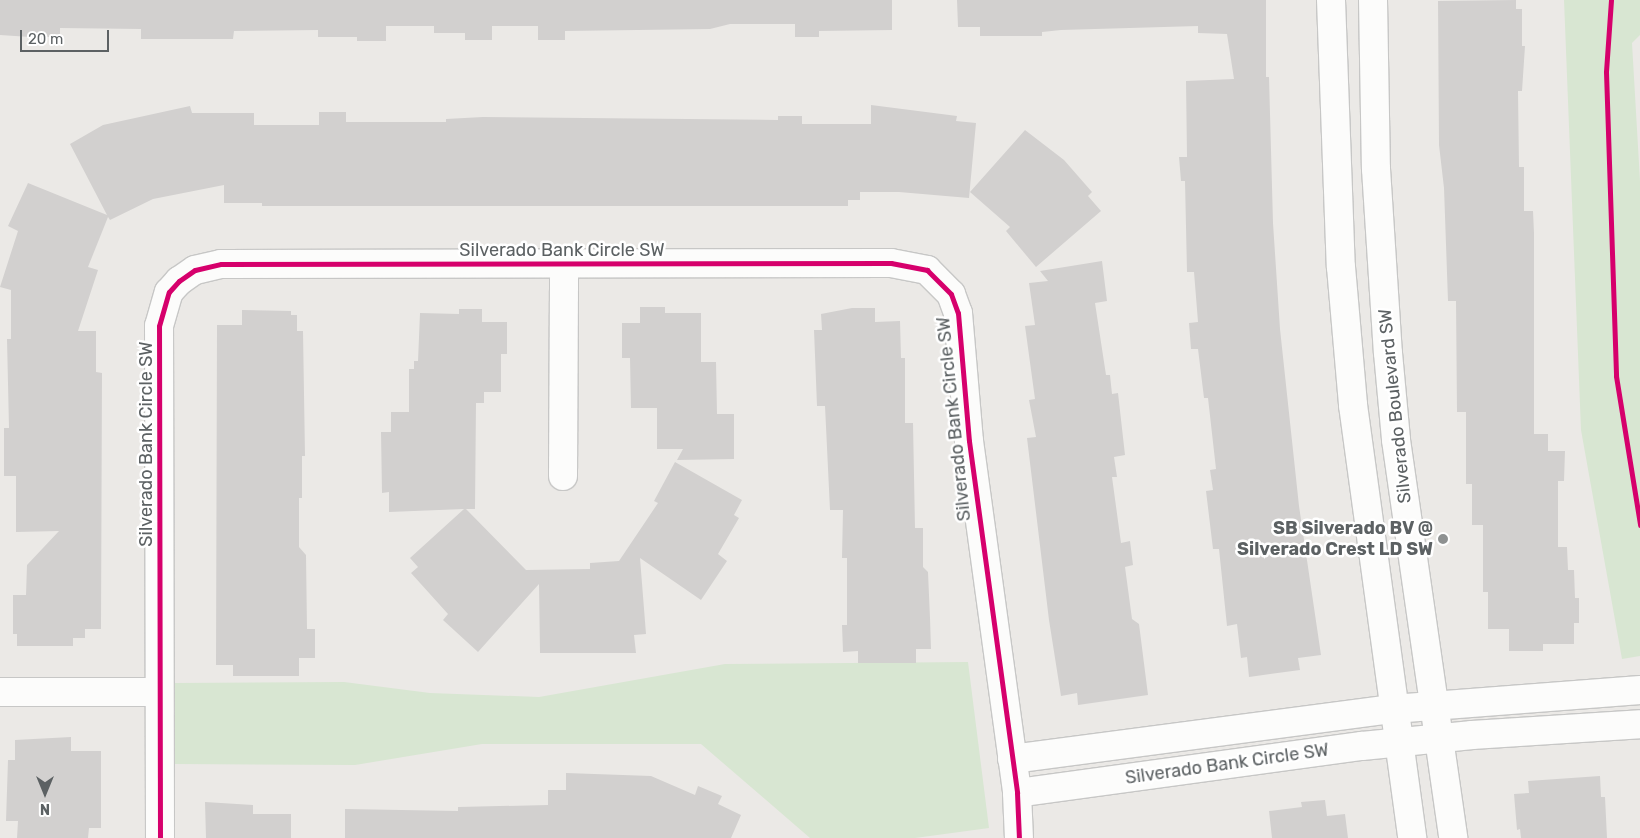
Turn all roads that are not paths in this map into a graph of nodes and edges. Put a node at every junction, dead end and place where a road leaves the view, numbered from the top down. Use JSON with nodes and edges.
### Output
{"nodes":[{"id":1,"x":1330,"y":0,"type":"edge"},
{"id":2,"x":1373,"y":0,"type":"edge"},
{"id":3,"x":564,"y":264,"type":"junction"},
{"id":4,"x":563,"y":476,"type":"dead end"},
{"id":5,"x":1640,"y":690,"type":"edge"},
{"id":6,"x":0,"y":692,"type":"edge"},
{"id":7,"x":159,"y":692,"type":"junction"},
{"id":8,"x":1434,"y":705,"type":"junction"},
{"id":9,"x":1393,"y":709,"type":"junction"},
{"id":10,"x":1640,"y":724,"type":"edge"},
{"id":11,"x":1438,"y":738,"type":"junction"},
{"id":12,"x":1399,"y":742,"type":"junction"},
{"id":13,"x":1012,"y":759,"type":"junction"},
{"id":14,"x":1017,"y":793,"type":"junction"},
{"id":15,"x":160,"y":838,"type":"edge"},
{"id":16,"x":1019,"y":838,"type":"edge"},
{"id":17,"x":1412,"y":838,"type":"edge"},
{"id":18,"x":1453,"y":838,"type":"edge"}],
"edges":[{"from":1,"to":9,"type":"street"},
{"from":2,"to":8,"type":"street","name":"Silverado Boulevard SW"},
{"from":3,"to":4,"type":"street"},
{"from":3,"to":7,"type":"street","name":"Silverado Bank Circle SW"},
{"from":3,"to":13,"type":"street","name":"Silverado Bank Circle SW"},
{"from":5,"to":8,"type":"street","name":"Silverado Bank Circle SW"},
{"from":6,"to":7,"type":"street"},
{"from":7,"to":15,"type":"street","name":"Silverado Bank Circle SW"},
{"from":8,"to":9,"type":"street","name":"Silverado Bank Circle SW"},
{"from":8,"to":11,"type":"street","name":"Silverado Boulevard SW"},
{"from":9,"to":12,"type":"street"},
{"from":9,"to":13,"type":"street","name":"Silverado Bank Circle SW"},
{"from":10,"to":11,"type":"street","name":"Silverado Bank Circle SW"},
{"from":11,"to":12,"type":"street","name":"Silverado Bank Circle SW"},
{"from":11,"to":18,"type":"street","name":"Silverado Boulevard SW"},
{"from":12,"to":14,"type":"street","name":"Silverado Bank Circle SW"},
{"from":12,"to":17,"type":"street"},
{"from":13,"to":14,"type":"street","name":"Silverado Bank Circle SW"},
{"from":14,"to":16,"type":"street","name":"Silverado Bank Circle SW"}]}
